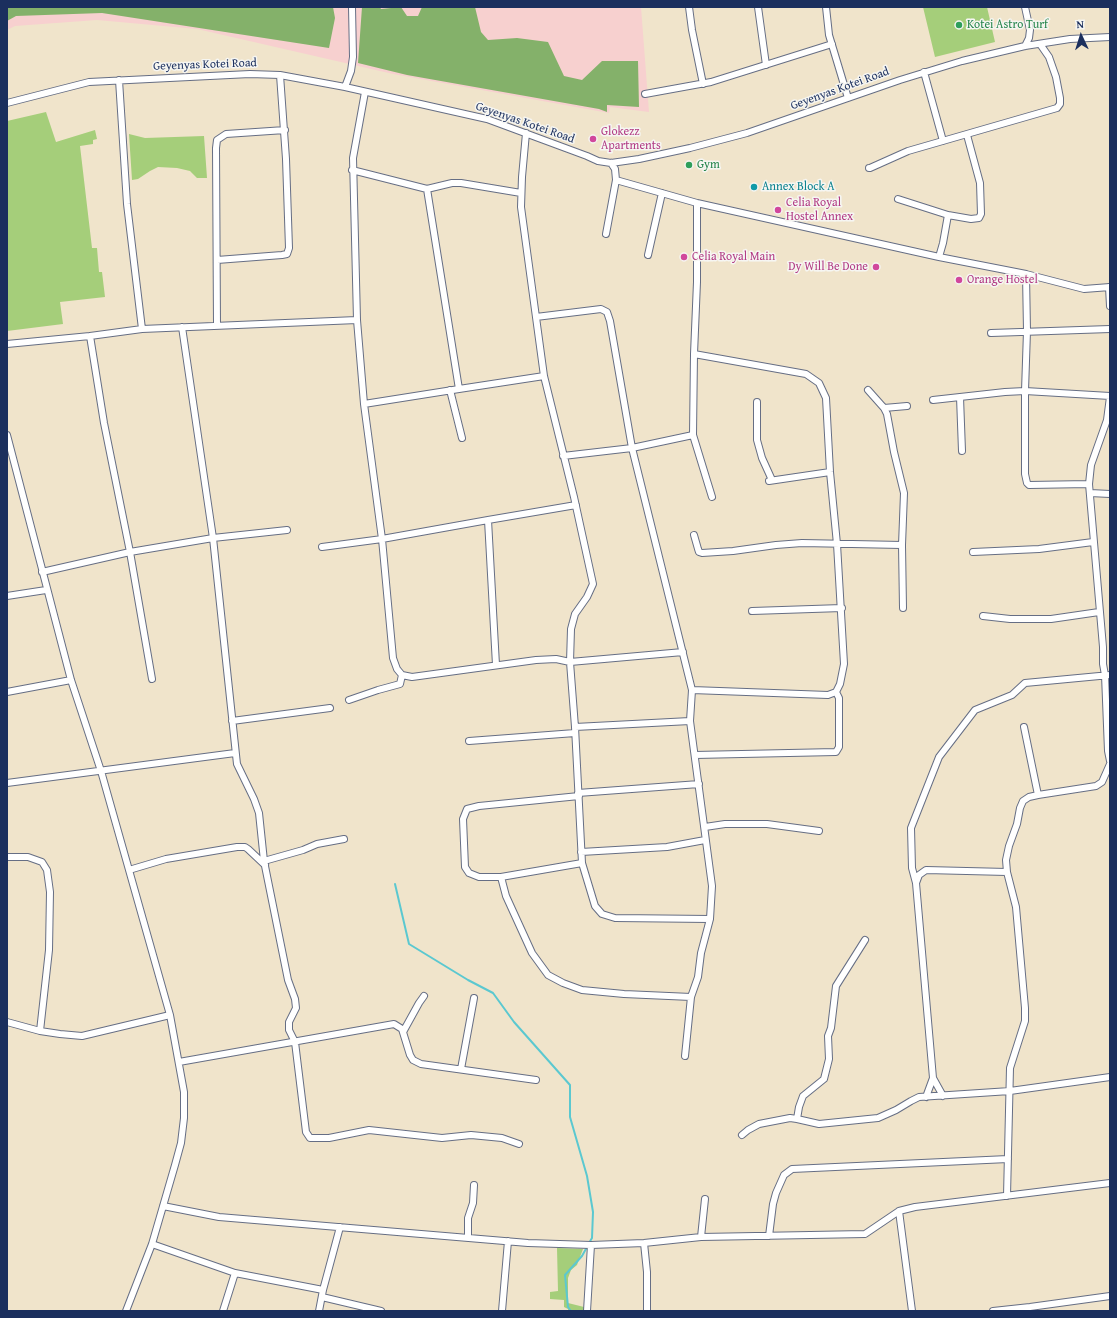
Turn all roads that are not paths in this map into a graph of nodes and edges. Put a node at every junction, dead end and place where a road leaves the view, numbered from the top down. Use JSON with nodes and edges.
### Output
{"nodes":[{"id":1,"x":352,"y":7,"type":"edge"},
{"id":2,"x":689,"y":7,"type":"edge"},
{"id":3,"x":758,"y":7,"type":"edge"},
{"id":4,"x":826,"y":7,"type":"edge"},
{"id":5,"x":1025,"y":7,"type":"edge"},
{"id":6,"x":1110,"y":37,"type":"edge"},
{"id":7,"x":832,"y":44,"type":"junction"},
{"id":8,"x":1040,"y":44,"type":"junction"},
{"id":9,"x":1025,"y":46,"type":"junction"},
{"id":10,"x":766,"y":65,"type":"junction"},
{"id":11,"x":924,"y":72,"type":"junction"},
{"id":12,"x":280,"y":75,"type":"junction"},
{"id":13,"x":119,"y":80,"type":"junction"},
{"id":14,"x":703,"y":84,"type":"junction"},
{"id":15,"x":345,"y":87,"type":"junction"},
{"id":16,"x":366,"y":92,"type":"junction"},
{"id":17,"x":646,"y":94,"type":"dead end"},
{"id":18,"x":848,"y":98,"type":"junction"},
{"id":19,"x":7,"y":103,"type":"edge"},
{"id":20,"x":285,"y":130,"type":"junction"},
{"id":21,"x":526,"y":133,"type":"junction"},
{"id":22,"x":967,"y":135,"type":"junction"},
{"id":23,"x":943,"y":141,"type":"junction"},
{"id":24,"x":610,"y":163,"type":"junction"},
{"id":25,"x":869,"y":168,"type":"dead end"},
{"id":26,"x":352,"y":170,"type":"junction"},
{"id":27,"x":616,"y":180,"type":"junction"},
{"id":28,"x":427,"y":189,"type":"junction"},
{"id":29,"x":521,"y":193,"type":"junction"},
{"id":30,"x":662,"y":193,"type":"junction"},
{"id":31,"x":898,"y":199,"type":"dead end"},
{"id":32,"x":697,"y":204,"type":"junction"},
{"id":33,"x":948,"y":215,"type":"junction"},
{"id":34,"x":606,"y":234,"type":"dead end"},
{"id":35,"x":648,"y":256,"type":"dead end"},
{"id":36,"x":939,"y":257,"type":"junction"},
{"id":37,"x":216,"y":260,"type":"junction"},
{"id":38,"x":1026,"y":274,"type":"junction"},
{"id":39,"x":1109,"y":287,"type":"edge"},
{"id":40,"x":1110,"y":306,"type":"edge"},
{"id":41,"x":536,"y":317,"type":"junction"},
{"id":42,"x":357,"y":320,"type":"junction"},
{"id":43,"x":216,"y":326,"type":"junction"},
{"id":44,"x":182,"y":327,"type":"junction"},
{"id":45,"x":142,"y":329,"type":"junction"},
{"id":46,"x":1110,"y":329,"type":"edge"},
{"id":47,"x":1027,"y":331,"type":"junction"},
{"id":48,"x":991,"y":333,"type":"dead end"},
{"id":49,"x":90,"y":336,"type":"junction"},
{"id":50,"x":7,"y":344,"type":"edge"},
{"id":51,"x":694,"y":354,"type":"junction"},
{"id":52,"x":544,"y":376,"type":"junction"},
{"id":53,"x":459,"y":388,"type":"junction"},
{"id":54,"x":450,"y":390,"type":"junction"},
{"id":55,"x":868,"y":390,"type":"dead end"},
{"id":56,"x":1025,"y":391,"type":"junction"},
{"id":57,"x":960,"y":397,"type":"junction"},
{"id":58,"x":1110,"y":397,"type":"edge"},
{"id":59,"x":933,"y":400,"type":"dead end"},
{"id":60,"x":757,"y":402,"type":"dead end"},
{"id":61,"x":364,"y":404,"type":"junction"},
{"id":62,"x":907,"y":406,"type":"dead end"},
{"id":63,"x":884,"y":408,"type":"junction"},
{"id":64,"x":1109,"y":420,"type":"edge"},
{"id":65,"x":7,"y":435,"type":"edge"},
{"id":66,"x":693,"y":435,"type":"junction"},
{"id":67,"x":462,"y":438,"type":"dead end"},
{"id":68,"x":632,"y":448,"type":"junction"},
{"id":69,"x":962,"y":451,"type":"dead end"},
{"id":70,"x":563,"y":456,"type":"junction"},
{"id":71,"x":830,"y":472,"type":"junction"},
{"id":72,"x":1089,"y":484,"type":"junction"},
{"id":73,"x":1090,"y":493,"type":"junction"},
{"id":74,"x":1110,"y":494,"type":"edge"},
{"id":75,"x":712,"y":496,"type":"dead end"},
{"id":76,"x":576,"y":505,"type":"junction"},
{"id":77,"x":488,"y":520,"type":"junction"},
{"id":78,"x":287,"y":530,"type":"dead end"},
{"id":79,"x":694,"y":535,"type":"dead end"},
{"id":80,"x":213,"y":538,"type":"junction"},
{"id":81,"x":382,"y":539,"type":"junction"},
{"id":82,"x":1093,"y":542,"type":"junction"},
{"id":83,"x":837,"y":544,"type":"junction"},
{"id":84,"x":902,"y":545,"type":"junction"},
{"id":85,"x":322,"y":547,"type":"dead end"},
{"id":86,"x":130,"y":552,"type":"junction"},
{"id":87,"x":973,"y":552,"type":"dead end"},
{"id":88,"x":42,"y":572,"type":"junction"},
{"id":89,"x":46,"y":590,"type":"junction"},
{"id":90,"x":7,"y":596,"type":"edge"},
{"id":91,"x":842,"y":608,"type":"junction"},
{"id":92,"x":903,"y":608,"type":"dead end"},
{"id":93,"x":752,"y":611,"type":"dead end"},
{"id":94,"x":1099,"y":612,"type":"junction"},
{"id":95,"x":983,"y":616,"type":"dead end"},
{"id":96,"x":683,"y":652,"type":"junction"},
{"id":97,"x":570,"y":662,"type":"junction"},
{"id":98,"x":496,"y":664,"type":"junction"},
{"id":99,"x":402,"y":675,"type":"junction"},
{"id":100,"x":1108,"y":675,"type":"edge"},
{"id":101,"x":152,"y":679,"type":"dead end"},
{"id":102,"x":71,"y":680,"type":"junction"},
{"id":103,"x":692,"y":690,"type":"junction"},
{"id":104,"x":7,"y":692,"type":"edge"},
{"id":105,"x":836,"y":692,"type":"junction"},
{"id":106,"x":349,"y":700,"type":"dead end"},
{"id":107,"x":330,"y":708,"type":"dead end"},
{"id":108,"x":232,"y":721,"type":"junction"},
{"id":109,"x":690,"y":721,"type":"junction"},
{"id":110,"x":1024,"y":727,"type":"dead end"},
{"id":111,"x":575,"y":730,"type":"junction"},
{"id":112,"x":469,"y":741,"type":"dead end"},
{"id":113,"x":1109,"y":751,"type":"edge"},
{"id":114,"x":235,"y":753,"type":"junction"},
{"id":115,"x":695,"y":756,"type":"junction"},
{"id":116,"x":1110,"y":762,"type":"edge"},
{"id":117,"x":101,"y":771,"type":"junction"},
{"id":118,"x":7,"y":783,"type":"edge"},
{"id":119,"x":699,"y":784,"type":"junction"},
{"id":120,"x":578,"y":794,"type":"junction"},
{"id":121,"x":1038,"y":795,"type":"junction"},
{"id":122,"x":705,"y":827,"type":"junction"},
{"id":123,"x":819,"y":831,"type":"dead end"},
{"id":124,"x":344,"y":839,"type":"dead end"},
{"id":125,"x":705,"y":840,"type":"junction"},
{"id":126,"x":581,"y":852,"type":"junction"},
{"id":127,"x":7,"y":857,"type":"edge"},
{"id":128,"x":265,"y":863,"type":"junction"},
{"id":129,"x":582,"y":863,"type":"junction"},
{"id":130,"x":129,"y":870,"type":"junction"},
{"id":131,"x":1007,"y":872,"type":"junction"},
{"id":132,"x":501,"y":877,"type":"junction"},
{"id":133,"x":916,"y":883,"type":"junction"},
{"id":134,"x":710,"y":919,"type":"junction"},
{"id":135,"x":865,"y":940,"type":"dead end"},
{"id":136,"x":424,"y":996,"type":"dead end"},
{"id":137,"x":691,"y":997,"type":"junction"},
{"id":138,"x":474,"y":998,"type":"dead end"},
{"id":139,"x":170,"y":1015,"type":"junction"},
{"id":140,"x":7,"y":1022,"type":"edge"},
{"id":141,"x":40,"y":1031,"type":"junction"},
{"id":142,"x":403,"y":1032,"type":"junction"},
{"id":143,"x":295,"y":1042,"type":"junction"},
{"id":144,"x":685,"y":1056,"type":"dead end"},
{"id":145,"x":179,"y":1062,"type":"junction"},
{"id":146,"x":461,"y":1069,"type":"junction"},
{"id":147,"x":1110,"y":1077,"type":"edge"},
{"id":148,"x":933,"y":1078,"type":"junction"},
{"id":149,"x":536,"y":1080,"type":"dead end"},
{"id":150,"x":1010,"y":1091,"type":"junction"},
{"id":151,"x":943,"y":1096,"type":"junction"},
{"id":152,"x":926,"y":1097,"type":"junction"},
{"id":153,"x":797,"y":1119,"type":"junction"},
{"id":154,"x":742,"y":1135,"type":"dead end"},
{"id":155,"x":519,"y":1144,"type":"dead end"},
{"id":156,"x":1008,"y":1159,"type":"junction"},
{"id":157,"x":1110,"y":1183,"type":"edge"},
{"id":158,"x":474,"y":1185,"type":"dead end"},
{"id":159,"x":1007,"y":1196,"type":"junction"},
{"id":160,"x":705,"y":1199,"type":"dead end"},
{"id":161,"x":163,"y":1206,"type":"junction"},
{"id":162,"x":899,"y":1211,"type":"junction"},
{"id":163,"x":340,"y":1227,"type":"junction"},
{"id":164,"x":769,"y":1236,"type":"junction"},
{"id":165,"x":701,"y":1237,"type":"junction"},
{"id":166,"x":468,"y":1238,"type":"junction"},
{"id":167,"x":508,"y":1241,"type":"junction"},
{"id":168,"x":644,"y":1243,"type":"junction"},
{"id":169,"x":152,"y":1244,"type":"junction"},
{"id":170,"x":591,"y":1245,"type":"junction"},
{"id":171,"x":235,"y":1273,"type":"junction"},
{"id":172,"x":322,"y":1294,"type":"junction"},
{"id":173,"x":1110,"y":1296,"type":"edge"},
{"id":174,"x":1031,"y":1309,"type":"edge"},
{"id":175,"x":126,"y":1311,"type":"edge"},
{"id":176,"x":223,"y":1311,"type":"edge"},
{"id":177,"x":319,"y":1311,"type":"edge"},
{"id":178,"x":381,"y":1311,"type":"edge"},
{"id":179,"x":502,"y":1311,"type":"edge"},
{"id":180,"x":587,"y":1311,"type":"edge"},
{"id":181,"x":646,"y":1311,"type":"edge"},
{"id":182,"x":912,"y":1311,"type":"edge"},
{"id":183,"x":993,"y":1311,"type":"edge"}],
"edges":[{"from":1,"to":15,"type":"street"},
{"from":2,"to":14,"type":"street"},
{"from":3,"to":10,"type":"street"},
{"from":4,"to":7,"type":"street"},
{"from":5,"to":9,"type":"street"},
{"from":6,"to":8,"type":"street","name":"Geyenyas Kotei Road"},
{"from":7,"to":10,"type":"street"},
{"from":7,"to":18,"type":"street"},
{"from":8,"to":9,"type":"street","name":"Geyenyas Kotei Road"},
{"from":8,"to":22,"type":"street"},
{"from":9,"to":11,"type":"street","name":"Geyenyas Kotei Road"},
{"from":10,"to":14,"type":"street"},
{"from":11,"to":18,"type":"street","name":"Geyenyas Kotei Road"},
{"from":11,"to":23,"type":"street"},
{"from":12,"to":13,"type":"street","name":"Geyenyas Kotei Road"},
{"from":12,"to":15,"type":"street","name":"Geyenyas Kotei Road"},
{"from":12,"to":20,"type":"street"},
{"from":13,"to":19,"type":"street","name":"Geyenyas Kotei Road"},
{"from":13,"to":45,"type":"street"},
{"from":14,"to":17,"type":"street"},
{"from":15,"to":16,"type":"street","name":"Geyenyas Kotei Road"},
{"from":16,"to":21,"type":"street","name":"Geyenyas Kotei Road"},
{"from":16,"to":26,"type":"street"},
{"from":18,"to":24,"type":"street","name":"Geyenyas Kotei Road"},
{"from":20,"to":37,"type":"street"},
{"from":20,"to":37,"type":"street"},
{"from":21,"to":24,"type":"street","name":"Geyenyas Kotei Road"},
{"from":21,"to":29,"type":"street"},
{"from":22,"to":23,"type":"street"},
{"from":22,"to":33,"type":"street"},
{"from":23,"to":25,"type":"street"},
{"from":24,"to":27,"type":"street"},
{"from":26,"to":28,"type":"street"},
{"from":26,"to":42,"type":"street"},
{"from":27,"to":30,"type":"street"},
{"from":27,"to":34,"type":"street"},
{"from":28,"to":29,"type":"street"},
{"from":28,"to":53,"type":"street"},
{"from":29,"to":41,"type":"street"},
{"from":30,"to":32,"type":"street"},
{"from":30,"to":35,"type":"street"},
{"from":31,"to":33,"type":"street"},
{"from":32,"to":36,"type":"street"},
{"from":32,"to":51,"type":"street"},
{"from":33,"to":36,"type":"street"},
{"from":36,"to":38,"type":"street"},
{"from":37,"to":43,"type":"street"},
{"from":38,"to":39,"type":"street"},
{"from":38,"to":47,"type":"street"},
{"from":39,"to":40,"type":"street"},
{"from":41,"to":52,"type":"street"},
{"from":41,"to":68,"type":"street"},
{"from":42,"to":43,"type":"street"},
{"from":42,"to":61,"type":"street"},
{"from":43,"to":44,"type":"street"},
{"from":44,"to":45,"type":"street"},
{"from":44,"to":80,"type":"street"},
{"from":45,"to":49,"type":"street"},
{"from":46,"to":47,"type":"street"},
{"from":47,"to":48,"type":"street"},
{"from":47,"to":56,"type":"street"},
{"from":49,"to":50,"type":"street"},
{"from":49,"to":86,"type":"street"},
{"from":51,"to":66,"type":"street"},
{"from":51,"to":71,"type":"street"},
{"from":52,"to":53,"type":"street"},
{"from":52,"to":70,"type":"street"},
{"from":53,"to":54,"type":"street"},
{"from":54,"to":61,"type":"street"},
{"from":54,"to":67,"type":"street"},
{"from":55,"to":63,"type":"street"},
{"from":56,"to":57,"type":"street"},
{"from":56,"to":58,"type":"street"},
{"from":56,"to":72,"type":"street"},
{"from":57,"to":59,"type":"street"},
{"from":57,"to":69,"type":"street"},
{"from":58,"to":64,"type":"street"},
{"from":60,"to":71,"type":"street"},
{"from":61,"to":81,"type":"street"},
{"from":62,"to":63,"type":"street"},
{"from":63,"to":84,"type":"street"},
{"from":64,"to":72,"type":"street"},
{"from":65,"to":88,"type":"street"},
{"from":66,"to":68,"type":"street"},
{"from":66,"to":75,"type":"street"},
{"from":68,"to":70,"type":"street"},
{"from":68,"to":96,"type":"street"},
{"from":70,"to":76,"type":"street"},
{"from":71,"to":83,"type":"street"},
{"from":72,"to":73,"type":"street"},
{"from":73,"to":74,"type":"street"},
{"from":73,"to":82,"type":"street"},
{"from":76,"to":77,"type":"street"},
{"from":76,"to":97,"type":"street"},
{"from":77,"to":81,"type":"street"},
{"from":77,"to":98,"type":"street"},
{"from":78,"to":80,"type":"street"},
{"from":79,"to":83,"type":"street"},
{"from":80,"to":86,"type":"street"},
{"from":80,"to":108,"type":"street"},
{"from":81,"to":85,"type":"street"},
{"from":81,"to":99,"type":"street"},
{"from":82,"to":87,"type":"street"},
{"from":82,"to":94,"type":"street"},
{"from":83,"to":84,"type":"street"},
{"from":83,"to":91,"type":"street"},
{"from":84,"to":92,"type":"street"},
{"from":86,"to":88,"type":"street"},
{"from":86,"to":101,"type":"street"},
{"from":88,"to":89,"type":"street"},
{"from":89,"to":90,"type":"street"},
{"from":89,"to":102,"type":"street"},
{"from":91,"to":93,"type":"street"},
{"from":91,"to":105,"type":"street"},
{"from":94,"to":95,"type":"street"},
{"from":94,"to":100,"type":"street"},
{"from":96,"to":97,"type":"street"},
{"from":96,"to":103,"type":"street"},
{"from":97,"to":98,"type":"street"},
{"from":97,"to":111,"type":"street"},
{"from":98,"to":99,"type":"street"},
{"from":99,"to":106,"type":"street"},
{"from":100,"to":113,"type":"street"},
{"from":100,"to":133,"type":"street"},
{"from":102,"to":104,"type":"street"},
{"from":102,"to":117,"type":"street"},
{"from":103,"to":105,"type":"street"},
{"from":103,"to":109,"type":"street"},
{"from":105,"to":115,"type":"street"},
{"from":107,"to":108,"type":"street"},
{"from":108,"to":114,"type":"street"},
{"from":109,"to":111,"type":"street"},
{"from":109,"to":115,"type":"street"},
{"from":110,"to":121,"type":"street"},
{"from":111,"to":112,"type":"street"},
{"from":111,"to":120,"type":"street"},
{"from":113,"to":116,"type":"street"},
{"from":114,"to":117,"type":"street"},
{"from":114,"to":128,"type":"street"},
{"from":115,"to":119,"type":"street"},
{"from":116,"to":121,"type":"street"},
{"from":117,"to":118,"type":"street"},
{"from":117,"to":130,"type":"street"},
{"from":119,"to":120,"type":"street"},
{"from":119,"to":122,"type":"street"},
{"from":120,"to":126,"type":"street"},
{"from":120,"to":132,"type":"street"},
{"from":121,"to":131,"type":"street"},
{"from":122,"to":123,"type":"street"},
{"from":122,"to":125,"type":"street"},
{"from":124,"to":128,"type":"street"},
{"from":125,"to":126,"type":"street"},
{"from":125,"to":134,"type":"street"},
{"from":126,"to":129,"type":"street"},
{"from":127,"to":141,"type":"street"},
{"from":128,"to":130,"type":"street"},
{"from":128,"to":143,"type":"street"},
{"from":129,"to":132,"type":"street"},
{"from":129,"to":134,"type":"street"},
{"from":130,"to":139,"type":"street"},
{"from":131,"to":133,"type":"street"},
{"from":131,"to":150,"type":"street"},
{"from":132,"to":137,"type":"street"},
{"from":133,"to":148,"type":"street"},
{"from":134,"to":137,"type":"street"},
{"from":135,"to":153,"type":"street"},
{"from":136,"to":142,"type":"street"},
{"from":137,"to":144,"type":"street"},
{"from":138,"to":146,"type":"street"},
{"from":139,"to":141,"type":"street"},
{"from":139,"to":145,"type":"street"},
{"from":140,"to":141,"type":"street"},
{"from":142,"to":143,"type":"street"},
{"from":142,"to":146,"type":"street"},
{"from":143,"to":145,"type":"street"},
{"from":143,"to":155,"type":"street"},
{"from":145,"to":161,"type":"street"},
{"from":146,"to":149,"type":"street"},
{"from":147,"to":150,"type":"street"},
{"from":148,"to":151,"type":"street"},
{"from":148,"to":152,"type":"street"},
{"from":150,"to":151,"type":"street"},
{"from":150,"to":156,"type":"street"},
{"from":151,"to":152,"type":"street"},
{"from":152,"to":153,"type":"street"},
{"from":153,"to":154,"type":"street"},
{"from":156,"to":159,"type":"street"},
{"from":156,"to":164,"type":"street"},
{"from":157,"to":159,"type":"street"},
{"from":158,"to":166,"type":"street"},
{"from":159,"to":162,"type":"street"},
{"from":160,"to":165,"type":"street"},
{"from":161,"to":163,"type":"street"},
{"from":161,"to":169,"type":"street"},
{"from":162,"to":164,"type":"street"},
{"from":162,"to":182,"type":"street"},
{"from":163,"to":166,"type":"street"},
{"from":163,"to":172,"type":"street"},
{"from":164,"to":165,"type":"street"},
{"from":165,"to":168,"type":"street"},
{"from":166,"to":167,"type":"street"},
{"from":167,"to":170,"type":"street"},
{"from":167,"to":179,"type":"street"},
{"from":168,"to":170,"type":"street"},
{"from":168,"to":181,"type":"street"},
{"from":169,"to":171,"type":"street"},
{"from":169,"to":175,"type":"street"},
{"from":170,"to":180,"type":"street"},
{"from":171,"to":172,"type":"street"},
{"from":171,"to":176,"type":"street"},
{"from":172,"to":177,"type":"street"},
{"from":172,"to":178,"type":"street"},
{"from":173,"to":174,"type":"street"},
{"from":174,"to":183,"type":"street"}]}
